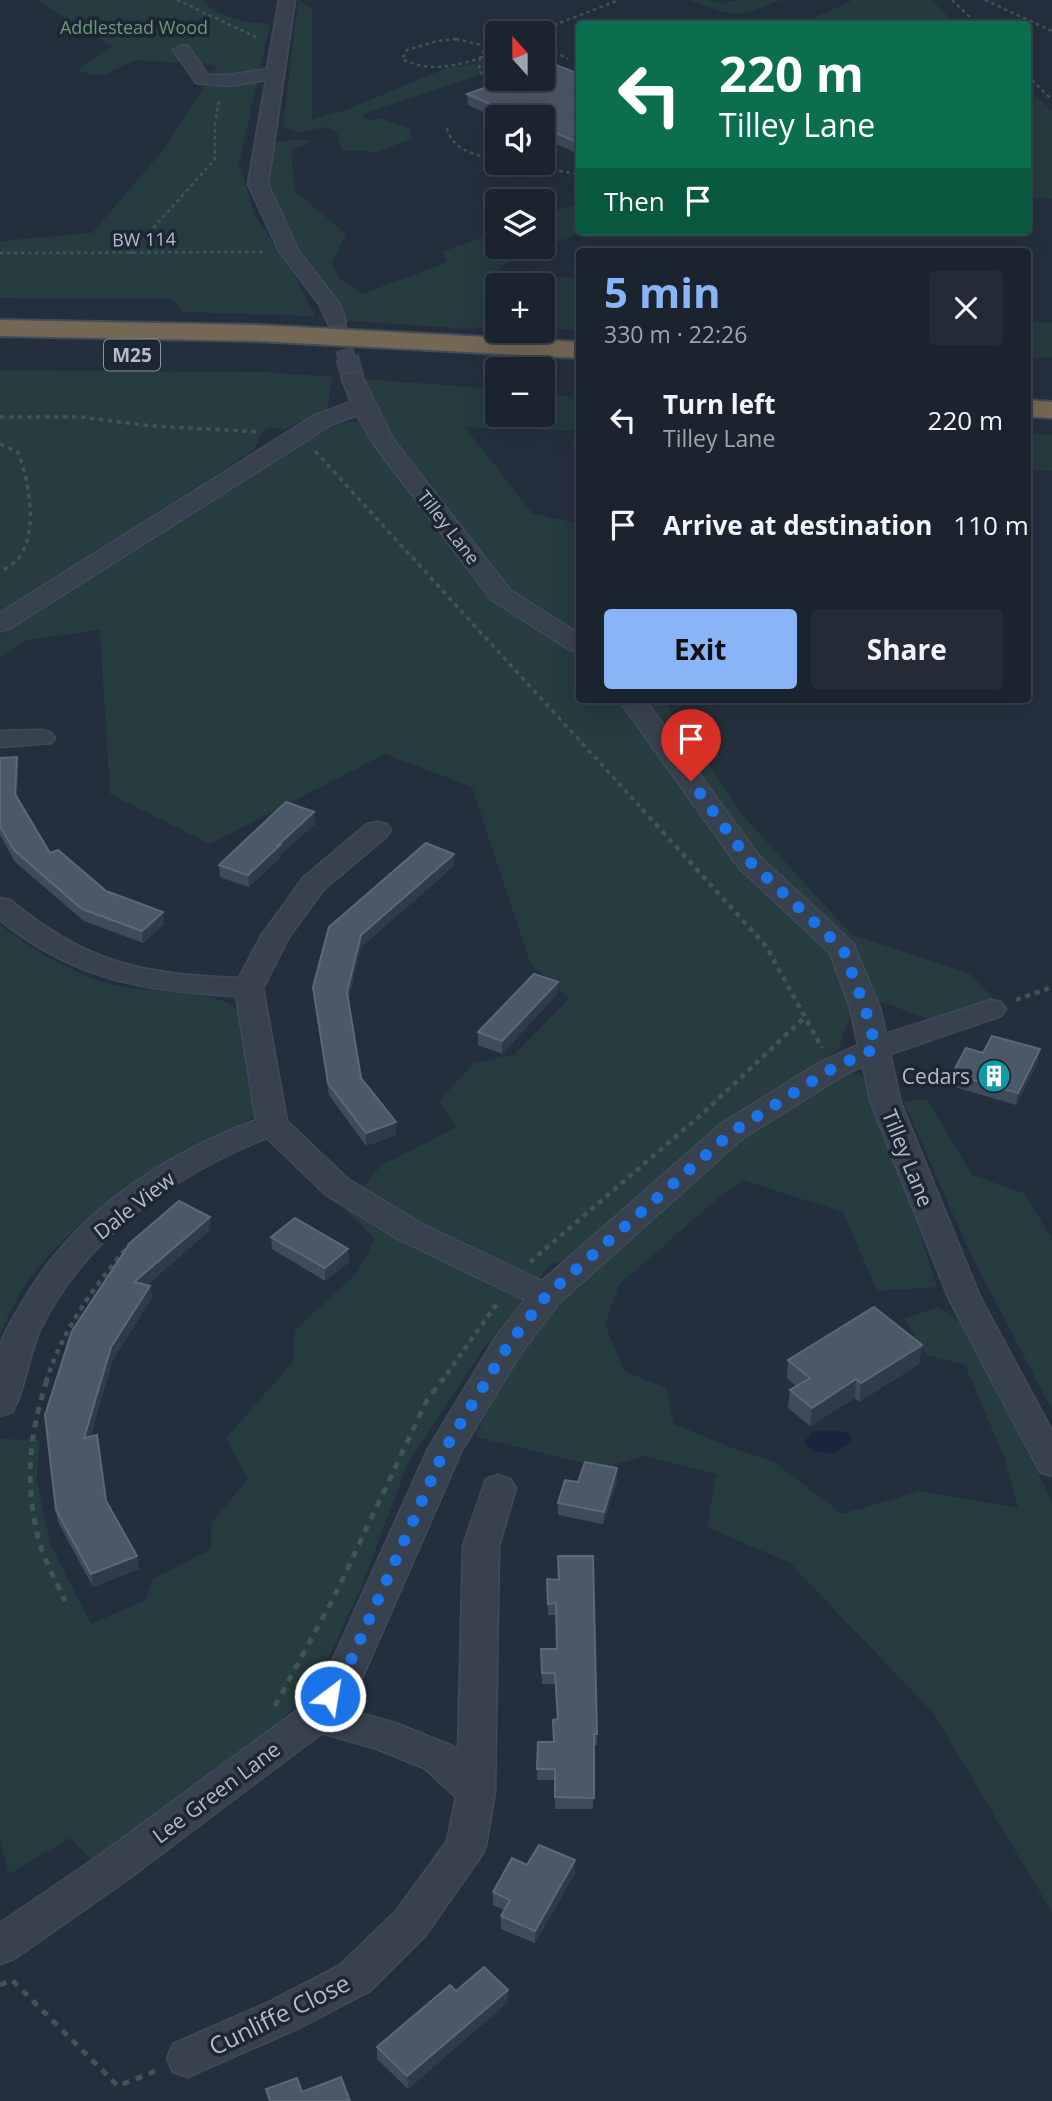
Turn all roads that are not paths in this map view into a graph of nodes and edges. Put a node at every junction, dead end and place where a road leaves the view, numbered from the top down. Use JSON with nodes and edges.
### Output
{"nodes":[{"id":1,"x":287,"y":0,"type":"edge"},
{"id":2,"x":181,"y":50,"type":"dead end"},
{"id":3,"x":276,"y":72,"type":"junction"},
{"id":4,"x":336,"y":321,"type":"tunnel mouth"},
{"id":5,"x":0,"y":328,"type":"edge"},
{"id":6,"x":576,"y":350,"type":"edge"},
{"id":7,"x":0,"y":352,"type":"edge"},
{"id":8,"x":485,"y":369,"type":"edge"},
{"id":9,"x":555,"y":374,"type":"edge"},
{"id":10,"x":576,"y":375,"type":"edge"},
{"id":11,"x":353,"y":379,"type":"tunnel mouth"},
{"id":12,"x":363,"y":405,"type":"junction"},
{"id":13,"x":1031,"y":408,"type":"edge"},
{"id":14,"x":1052,"y":410,"type":"edge"},
{"id":15,"x":0,"y":624,"type":"edge"},
{"id":16,"x":576,"y":643,"type":"edge"},
{"id":17,"x":634,"y":703,"type":"edge"},
{"id":18,"x":42,"y":738,"type":"dead end"},
{"id":19,"x":0,"y":739,"type":"edge"},
{"id":20,"x":377,"y":830,"type":"dead end"},
{"id":21,"x":0,"y":906,"type":"edge"},
{"id":22,"x":249,"y":988,"type":"junction"},
{"id":23,"x":991,"y":1009,"type":"road end"},
{"id":24,"x":876,"y":1048,"type":"junction"},
{"id":25,"x":272,"y":1125,"type":"junction"},
{"id":26,"x":546,"y":1296,"type":"junction"},
{"id":27,"x":0,"y":1403,"type":"edge"},
{"id":28,"x":1052,"y":1463,"type":"edge"},
{"id":29,"x":498,"y":1488,"type":"dead end"},
{"id":30,"x":317,"y":1716,"type":"junction"},
{"id":31,"x":476,"y":1792,"type":"junction"},
{"id":32,"x":0,"y":1946,"type":"edge"},
{"id":33,"x":188,"y":2058,"type":"road end"}],
"edges":[{"from":1,"to":3,"type":"street"},
{"from":2,"to":3,"type":"street"},
{"from":3,"to":4,"type":"street"},
{"from":5,"to":6,"type":"highway","number":"M25"},
{"from":7,"to":8,"type":"highway","number":"M25"},
{"from":9,"to":10,"type":"highway"},
{"from":11,"to":12,"type":"street","name":"Tilley Lane"},
{"from":12,"to":15,"type":"street"},
{"from":12,"to":16,"type":"street","name":"Tilley Lane"},
{"from":13,"to":14,"type":"highway"},
{"from":17,"to":24,"type":"street","name":"Tilley Lane"},
{"from":18,"to":19,"type":"street"},
{"from":20,"to":22,"type":"street"},
{"from":21,"to":22,"type":"street"},
{"from":22,"to":25,"type":"street"},
{"from":23,"to":24,"type":"street","name":"Lee Green Lane"},
{"from":24,"to":26,"type":"street","name":"Lee Green Lane"},
{"from":24,"to":28,"type":"street","name":"Tilley Lane"},
{"from":25,"to":26,"type":"street"},
{"from":25,"to":27,"type":"street","name":"Dale View"},
{"from":26,"to":30,"type":"street","name":"Lee Green Lane"},
{"from":29,"to":31,"type":"street","name":"Cunliffe Close"},
{"from":30,"to":31,"type":"street"},
{"from":30,"to":32,"type":"street","name":"Lee Green Lane"},
{"from":31,"to":33,"type":"street","name":"Cunliffe Close"}]}
